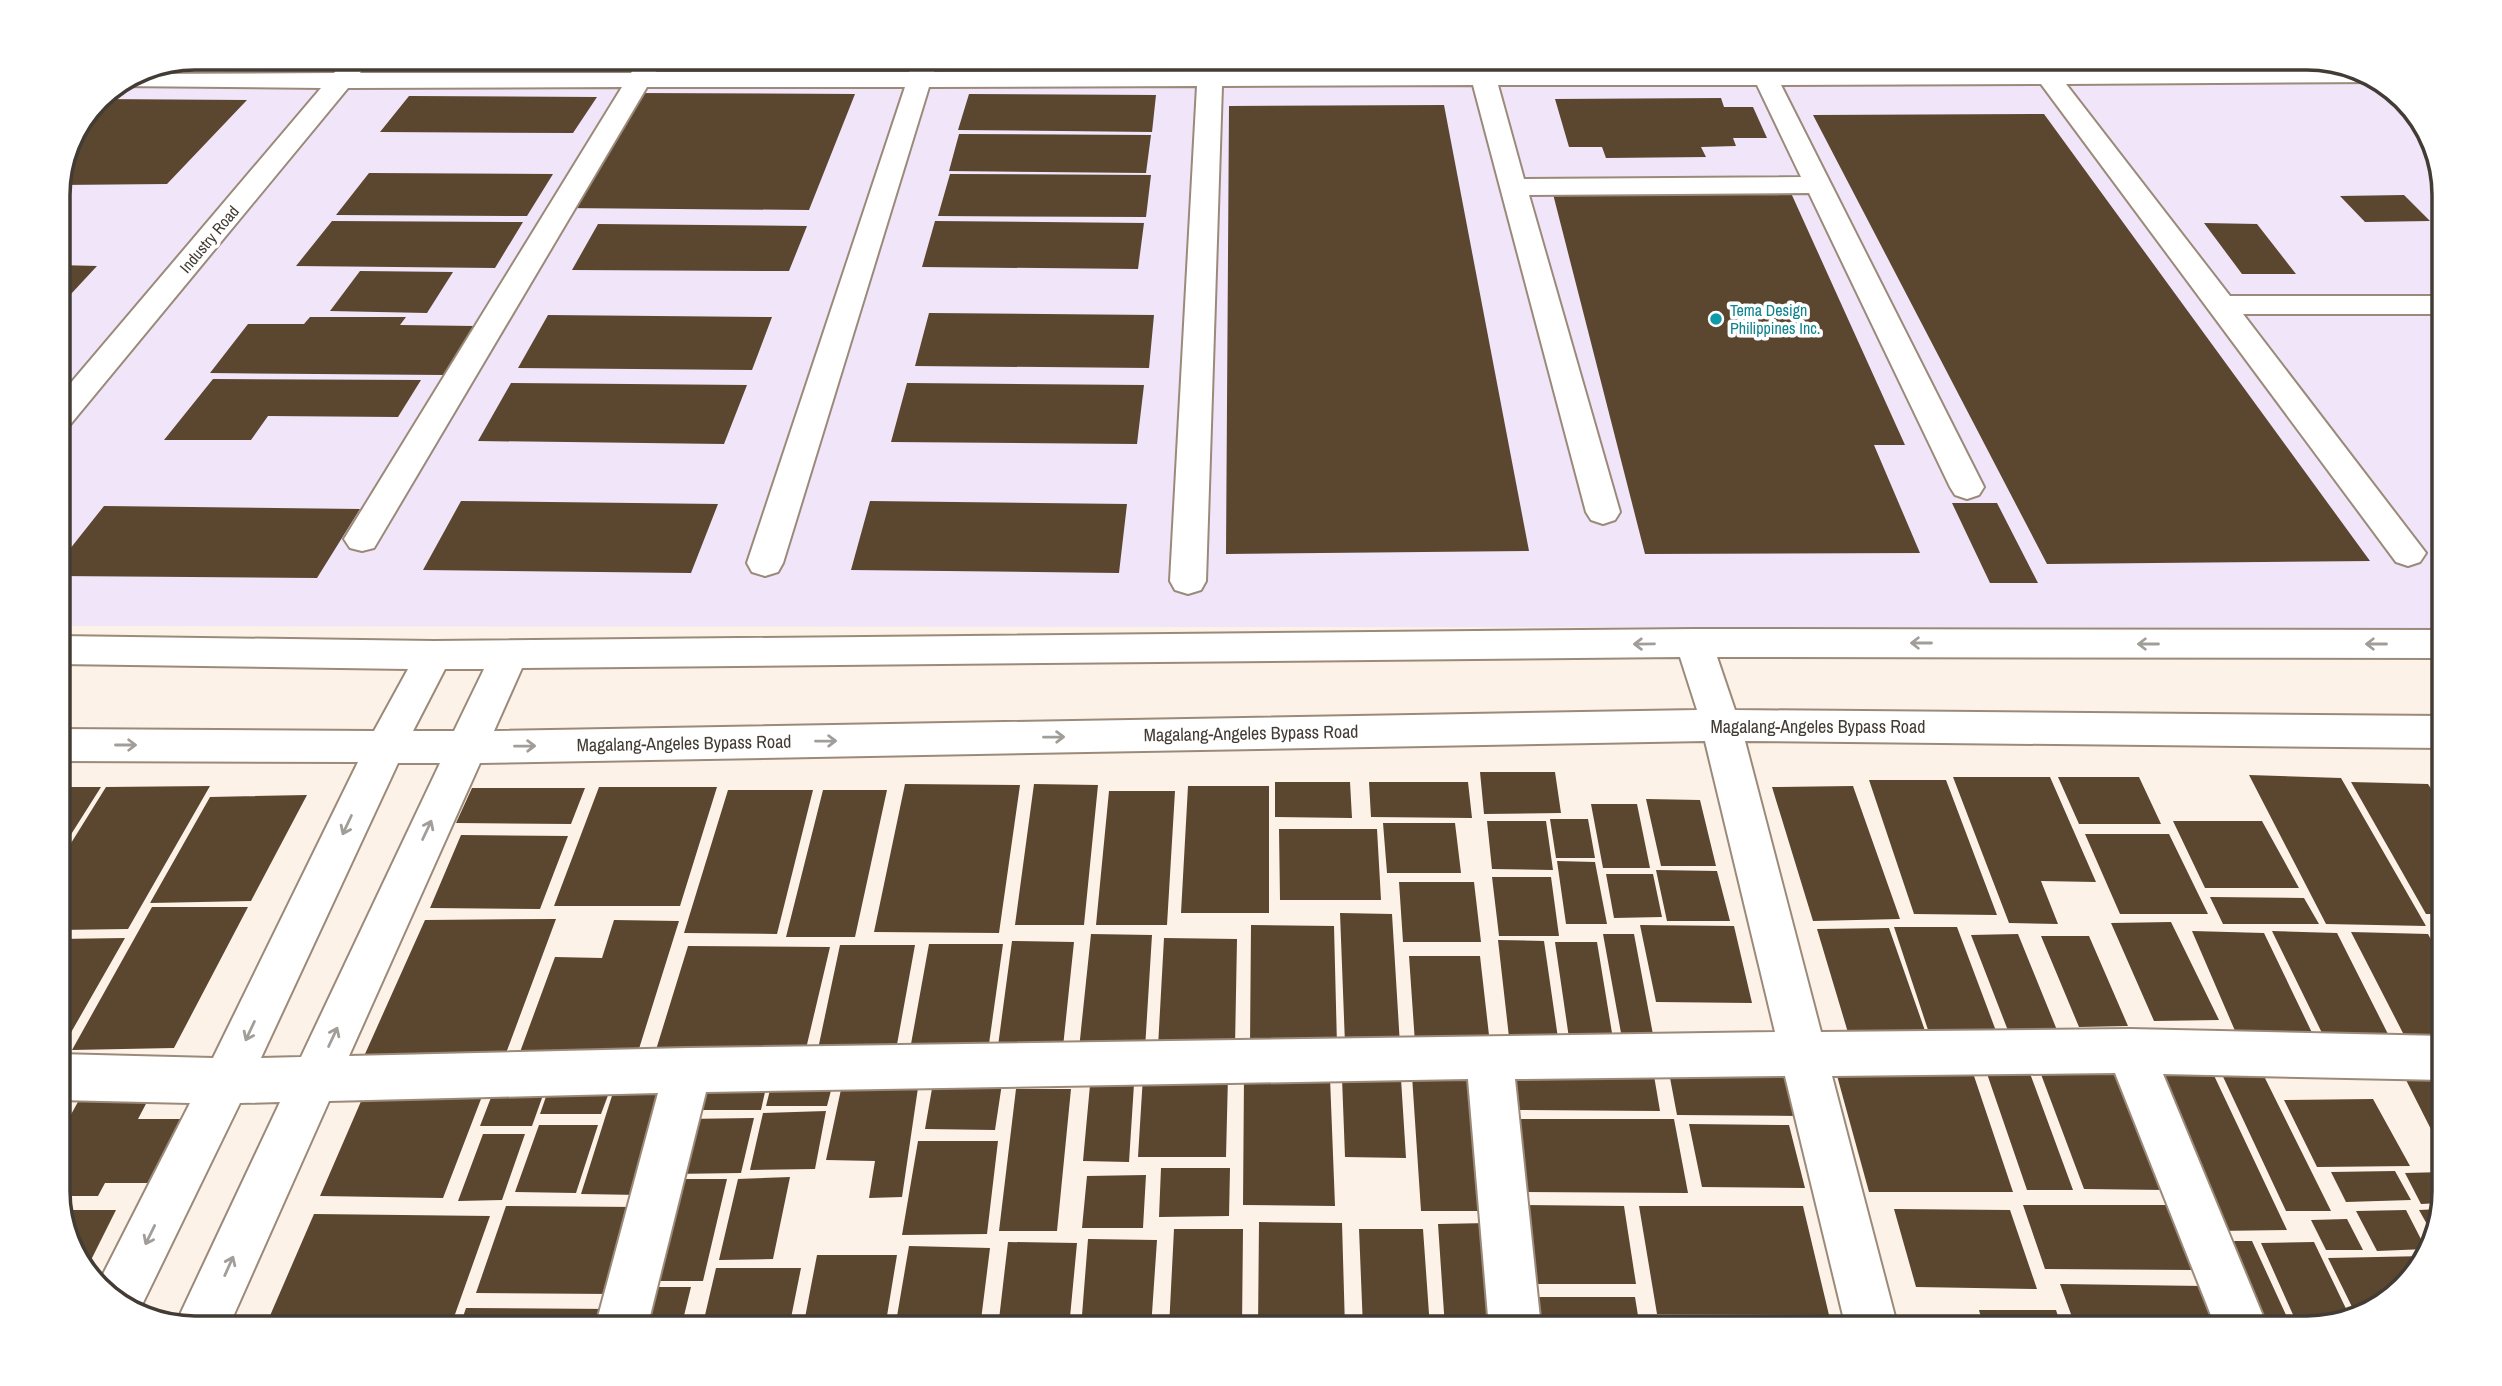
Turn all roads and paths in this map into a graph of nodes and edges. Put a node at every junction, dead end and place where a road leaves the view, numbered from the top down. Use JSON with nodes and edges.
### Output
{"nodes":[{"id":1,"x":350,"y":70,"type":"edge"},
{"id":2,"x":591,"y":70,"type":"edge"},
{"id":3,"x":645,"y":70,"type":"edge"},
{"id":4,"x":922,"y":70,"type":"edge"},
{"id":5,"x":1211,"y":70,"type":"edge"},
{"id":6,"x":1271,"y":70,"type":"edge"},
{"id":7,"x":1678,"y":70,"type":"edge"},
{"id":8,"x":1762,"y":70,"type":"edge"},
{"id":9,"x":2043,"y":70,"type":"edge"},
{"id":10,"x":2153,"y":70,"type":"edge"},
{"id":11,"x":2341,"y":75,"type":"edge"},
{"id":12,"x":1483,"y":77,"type":"junction"},
{"id":13,"x":342,"y":79,"type":"junction"},
{"id":14,"x":144,"y":81,"type":"edge"},
{"id":15,"x":1820,"y":185,"type":"junction"},
{"id":16,"x":1512,"y":187,"type":"junction"},
{"id":17,"x":2220,"y":304,"type":"junction"},
{"id":18,"x":2432,"y":305,"type":"edge"},
{"id":19,"x":70,"y":405,"type":"edge"},
{"id":20,"x":1967,"y":486,"type":"dead end"},
{"id":21,"x":1603,"y":512,"type":"dead end"},
{"id":22,"x":362,"y":539,"type":"dead end"},
{"id":23,"x":2408,"y":553,"type":"dead end"},
{"id":24,"x":765,"y":563,"type":"dead end"},
{"id":25,"x":1188,"y":581,"type":"dead end"},
{"id":26,"x":1695,"y":643,"type":"junction"},
{"id":27,"x":2432,"y":644,"type":"edge"},
{"id":28,"x":70,"y":650,"type":"edge"},
{"id":29,"x":510,"y":653,"type":"junction"},
{"id":30,"x":434,"y":655,"type":"junction"},
{"id":31,"x":1721,"y":724,"type":"junction"},
{"id":32,"x":2432,"y":732,"type":"edge"},
{"id":33,"x":70,"y":745,"type":"edge"},
{"id":34,"x":385,"y":747,"type":"junction"},
{"id":35,"x":465,"y":747,"type":"junction"},
{"id":36,"x":2130,"y":1051,"type":"junction"},
{"id":37,"x":1806,"y":1056,"type":"junction"},
{"id":38,"x":1489,"y":1057,"type":"junction"},
{"id":39,"x":2432,"y":1058,"type":"edge"},
{"id":40,"x":688,"y":1070,"type":"junction"},
{"id":41,"x":70,"y":1077,"type":"edge"},
{"id":42,"x":314,"y":1078,"type":"junction"},
{"id":43,"x":226,"y":1081,"type":"junction"},
{"id":44,"x":121,"y":1292,"type":"edge"},
{"id":45,"x":206,"y":1316,"type":"edge"},
{"id":46,"x":624,"y":1316,"type":"edge"},
{"id":47,"x":1514,"y":1316,"type":"edge"},
{"id":48,"x":1869,"y":1316,"type":"edge"},
{"id":49,"x":2237,"y":1316,"type":"edge"}],
"edges":[{"from":1,"to":13,"type":"street","name":"Industry Road"},
{"from":2,"to":13,"type":"street"},
{"from":3,"to":22,"type":"street"},
{"from":4,"to":24,"type":"street"},
{"from":5,"to":25,"type":"street"},
{"from":6,"to":12,"type":"street"},
{"from":7,"to":12,"type":"street"},
{"from":8,"to":15,"type":"street"},
{"from":9,"to":17,"type":"street"},
{"from":10,"to":11,"type":"street"},
{"from":12,"to":16,"type":"street"},
{"from":13,"to":14,"type":"street"},
{"from":13,"to":19,"type":"street","name":"Industry Road"},
{"from":15,"to":16,"type":"street"},
{"from":15,"to":20,"type":"street"},
{"from":16,"to":21,"type":"street"},
{"from":17,"to":18,"type":"street"},
{"from":17,"to":23,"type":"street"},
{"from":27,"to":26,"type":"street","one_way":true},
{"from":26,"to":29,"type":"street","one_way":true},
{"from":26,"to":31,"type":"street"},
{"from":28,"to":30,"type":"street"},
{"from":29,"to":30,"type":"street"},
{"from":29,"to":35,"type":"street"},
{"from":30,"to":34,"type":"street"},
{"from":31,"to":32,"type":"street","name":"Magalang-Angeles Bypass Road"},
{"from":35,"to":31,"type":"street","name":"Magalang-Angeles Bypass Road","one_way":true},
{"from":31,"to":37,"type":"street"},
{"from":33,"to":34,"type":"street","name":"Magalang-Angeles Bypass Road","one_way":true},
{"from":34,"to":35,"type":"street","name":"Magalang-Angeles Bypass Road"},
{"from":34,"to":43,"type":"street","one_way":true},
{"from":42,"to":35,"type":"street","one_way":true},
{"from":36,"to":37,"type":"street"},
{"from":36,"to":39,"type":"street"},
{"from":36,"to":49,"type":"street"},
{"from":37,"to":38,"type":"street"},
{"from":37,"to":48,"type":"street"},
{"from":38,"to":40,"type":"street"},
{"from":38,"to":47,"type":"street"},
{"from":40,"to":42,"type":"street"},
{"from":40,"to":46,"type":"street"},
{"from":41,"to":43,"type":"street"},
{"from":42,"to":43,"type":"street"},
{"from":45,"to":42,"type":"street","one_way":true},
{"from":43,"to":44,"type":"street","one_way":true}]}
